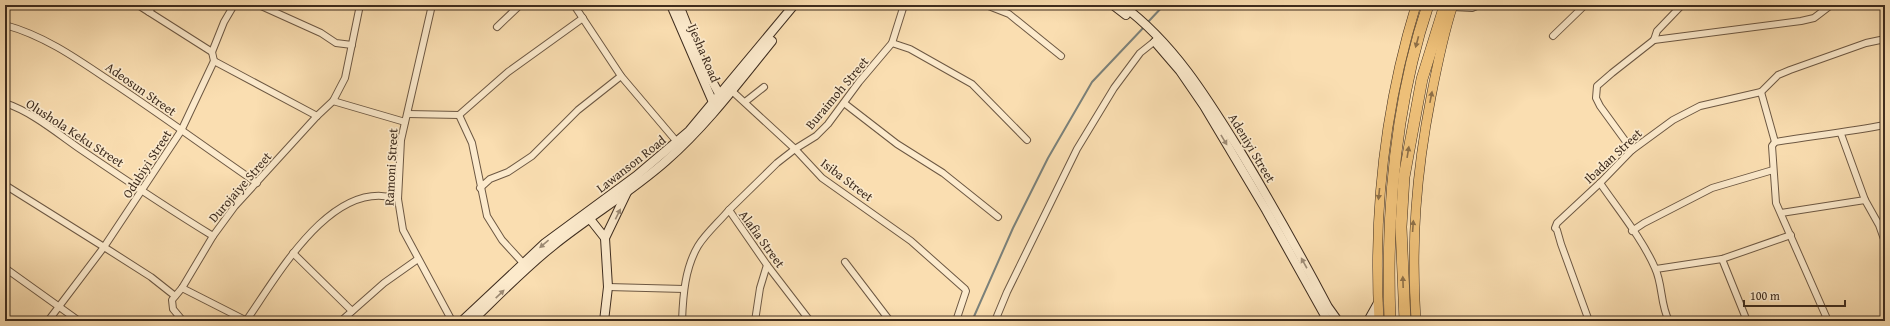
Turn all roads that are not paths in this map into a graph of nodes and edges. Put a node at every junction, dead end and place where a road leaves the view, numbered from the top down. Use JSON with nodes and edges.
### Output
{"nodes":[{"id":1,"x":138,"y":5,"type":"edge"},
{"id":2,"x":153,"y":5,"type":"edge"},
{"id":3,"x":234,"y":5,"type":"edge"},
{"id":4,"x":259,"y":5,"type":"edge"},
{"id":5,"x":360,"y":5,"type":"edge"},
{"id":6,"x":432,"y":5,"type":"edge"},
{"id":7,"x":520,"y":5,"type":"edge"},
{"id":8,"x":574,"y":5,"type":"edge"},
{"id":9,"x":671,"y":5,"type":"edge"},
{"id":10,"x":678,"y":5,"type":"edge"},
{"id":11,"x":794,"y":5,"type":"edge"},
{"id":12,"x":802,"y":5,"type":"edge"},
{"id":13,"x":904,"y":5,"type":"edge"},
{"id":14,"x":986,"y":5,"type":"edge"},
{"id":15,"x":1113,"y":5,"type":"edge"},
{"id":16,"x":1416,"y":5,"type":"edge"},
{"id":17,"x":1428,"y":5,"type":"edge"},
{"id":18,"x":1478,"y":5,"type":"edge"},
{"id":19,"x":1585,"y":5,"type":"edge"},
{"id":20,"x":1682,"y":5,"type":"edge"},
{"id":21,"x":1831,"y":5,"type":"edge"},
{"id":22,"x":1450,"y":6,"type":"edge"},
{"id":23,"x":1123,"y":8,"type":"edge"},
{"id":24,"x":149,"y":12,"type":"junction"},
{"id":25,"x":583,"y":18,"type":"junction"},
{"id":26,"x":682,"y":23,"type":"junction"},
{"id":27,"x":5,"y":25,"type":"edge"},
{"id":28,"x":497,"y":27,"type":"dead end"},
{"id":29,"x":1552,"y":36,"type":"dead end"},
{"id":30,"x":1155,"y":39,"type":"junction"},
{"id":31,"x":1885,"y":39,"type":"edge"},
{"id":32,"x":1654,"y":40,"type":"junction"},
{"id":33,"x":892,"y":43,"type":"junction"},
{"id":34,"x":352,"y":45,"type":"junction"},
{"id":35,"x":212,"y":52,"type":"junction"},
{"id":36,"x":1061,"y":56,"type":"dead end"},
{"id":37,"x":214,"y":61,"type":"junction"},
{"id":38,"x":621,"y":76,"type":"junction"},
{"id":39,"x":764,"y":87,"type":"dead end"},
{"id":40,"x":732,"y":91,"type":"junction"},
{"id":41,"x":1761,"y":92,"type":"junction"},
{"id":42,"x":721,"y":99,"type":"junction"},
{"id":43,"x":333,"y":102,"type":"junction"},
{"id":44,"x":745,"y":102,"type":"junction"},
{"id":45,"x":844,"y":103,"type":"junction"},
{"id":46,"x":5,"y":104,"type":"edge"},
{"id":47,"x":715,"y":106,"type":"junction"},
{"id":48,"x":408,"y":114,"type":"junction"},
{"id":49,"x":459,"y":115,"type":"junction"},
{"id":50,"x":317,"y":116,"type":"junction"},
{"id":51,"x":405,"y":122,"type":"junction"},
{"id":52,"x":1885,"y":125,"type":"edge"},
{"id":53,"x":181,"y":131,"type":"junction"},
{"id":54,"x":1841,"y":134,"type":"junction"},
{"id":55,"x":1026,"y":140,"type":"dead end"},
{"id":56,"x":677,"y":142,"type":"junction"},
{"id":57,"x":1774,"y":142,"type":"junction"},
{"id":58,"x":795,"y":149,"type":"junction"},
{"id":59,"x":1632,"y":150,"type":"junction"},
{"id":60,"x":1773,"y":170,"type":"junction"},
{"id":61,"x":257,"y":183,"type":"junction"},
{"id":62,"x":1600,"y":184,"type":"junction"},
{"id":63,"x":5,"y":185,"type":"edge"},
{"id":64,"x":480,"y":188,"type":"junction"},
{"id":65,"x":628,"y":190,"type":"junction"},
{"id":66,"x":142,"y":191,"type":"junction"},
{"id":67,"x":398,"y":199,"type":"junction"},
{"id":68,"x":1865,"y":200,"type":"junction"},
{"id":69,"x":728,"y":210,"type":"junction"},
{"id":70,"x":1781,"y":213,"type":"junction"},
{"id":71,"x":998,"y":217,"type":"dead end"},
{"id":72,"x":590,"y":219,"type":"junction"},
{"id":73,"x":1632,"y":230,"type":"junction"},
{"id":74,"x":1791,"y":235,"type":"junction"},
{"id":75,"x":213,"y":236,"type":"junction"},
{"id":76,"x":606,"y":238,"type":"junction"},
{"id":77,"x":1885,"y":242,"type":"edge"},
{"id":78,"x":104,"y":247,"type":"junction"},
{"id":79,"x":293,"y":253,"type":"junction"},
{"id":80,"x":418,"y":259,"type":"junction"},
{"id":81,"x":1722,"y":259,"type":"junction"},
{"id":82,"x":845,"y":262,"type":"dead end"},
{"id":83,"x":523,"y":264,"type":"junction"},
{"id":84,"x":767,"y":265,"type":"junction"},
{"id":85,"x":5,"y":268,"type":"edge"},
{"id":86,"x":1656,"y":269,"type":"junction"},
{"id":87,"x":182,"y":288,"type":"junction"},
{"id":88,"x":608,"y":288,"type":"junction"},
{"id":89,"x":684,"y":289,"type":"junction"},
{"id":90,"x":175,"y":296,"type":"junction"},
{"id":91,"x":1378,"y":303,"type":"junction"},
{"id":92,"x":59,"y":307,"type":"junction"},
{"id":93,"x":352,"y":311,"type":"junction"},
{"id":94,"x":48,"y":321,"type":"edge"},
{"id":95,"x":79,"y":321,"type":"edge"},
{"id":96,"x":183,"y":321,"type":"edge"},
{"id":97,"x":246,"y":321,"type":"edge"},
{"id":98,"x":342,"y":321,"type":"edge"},
{"id":99,"x":452,"y":321,"type":"edge"},
{"id":100,"x":462,"y":321,"type":"edge"},
{"id":101,"x":472,"y":321,"type":"edge"},
{"id":102,"x":604,"y":321,"type":"edge"},
{"id":103,"x":682,"y":321,"type":"edge"},
{"id":104,"x":755,"y":321,"type":"edge"},
{"id":105,"x":810,"y":321,"type":"edge"},
{"id":106,"x":890,"y":321,"type":"edge"},
{"id":107,"x":956,"y":321,"type":"edge"},
{"id":108,"x":995,"y":321,"type":"edge"},
{"id":109,"x":1328,"y":321,"type":"edge"},
{"id":110,"x":1338,"y":321,"type":"edge"},
{"id":111,"x":1368,"y":321,"type":"edge"},
{"id":112,"x":1379,"y":321,"type":"edge"},
{"id":113,"x":1390,"y":321,"type":"edge"},
{"id":114,"x":1405,"y":321,"type":"edge"},
{"id":115,"x":1416,"y":321,"type":"edge"},
{"id":116,"x":1589,"y":321,"type":"edge"},
{"id":117,"x":1669,"y":321,"type":"edge"},
{"id":118,"x":1747,"y":321,"type":"edge"},
{"id":119,"x":1828,"y":321,"type":"edge"}],
"edges":[{"from":1,"to":24,"type":"street"},
{"from":2,"to":24,"type":"street"},
{"from":3,"to":35,"type":"street"},
{"from":4,"to":34,"type":"street"},
{"from":5,"to":34,"type":"street"},
{"from":6,"to":48,"type":"street","name":"Ramoni Street"},
{"from":7,"to":28,"type":"street"},
{"from":8,"to":25,"type":"street"},
{"from":9,"to":26,"type":"main road","name":"Ijesha Road"},
{"from":10,"to":26,"type":"main road","name":"Ijesha Road"},
{"from":11,"to":42,"type":"main road","name":"Lawanson Road"},
{"from":12,"to":40,"type":"main road"},
{"from":13,"to":33,"type":"street","name":"Buraimoh Street"},
{"from":14,"to":36,"type":"street"},
{"from":15,"to":23,"type":"main road","name":"Adeniyi Street"},
{"from":16,"to":91,"type":"main road","one_way":true},
{"from":17,"to":113,"type":"highway","one_way":true},
{"from":18,"to":22,"type":"street"},
{"from":19,"to":29,"type":"street"},
{"from":20,"to":32,"type":"street"},
{"from":21,"to":32,"type":"street"},
{"from":114,"to":22,"type":"highway","one_way":true},
{"from":115,"to":22,"type":"main road","one_way":true},
{"from":23,"to":30,"type":"main road","name":"Adeniyi Street"},
{"from":24,"to":35,"type":"street"},
{"from":25,"to":38,"type":"street"},
{"from":25,"to":49,"type":"street"},
{"from":26,"to":42,"type":"main road","name":"Ijesha Road"},
{"from":26,"to":47,"type":"main road","name":"Ijesha Road"},
{"from":27,"to":53,"type":"street","name":"Adeosun Street"},
{"from":30,"to":108,"type":"street"},
{"from":30,"to":109,"type":"main road","name":"Adeniyi Street","one_way":true},
{"from":110,"to":30,"type":"main road","name":"Adeniyi Street","one_way":true},
{"from":31,"to":41,"type":"street"},
{"from":32,"to":59,"type":"street"},
{"from":33,"to":45,"type":"street","name":"Buraimoh Street"},
{"from":33,"to":55,"type":"street"},
{"from":34,"to":43,"type":"street"},
{"from":35,"to":37,"type":"street"},
{"from":37,"to":50,"type":"street"},
{"from":37,"to":53,"type":"street","name":"Odubiyi Street"},
{"from":38,"to":56,"type":"street"},
{"from":38,"to":64,"type":"street"},
{"from":39,"to":44,"type":"street"},
{"from":40,"to":42,"type":"main road"},
{"from":40,"to":44,"type":"street","name":"Isiba Street"},
{"from":41,"to":57,"type":"street"},
{"from":41,"to":59,"type":"street","name":"Ibadan Street"},
{"from":42,"to":47,"type":"main road","name":"Lawanson Road"},
{"from":43,"to":50,"type":"street","name":"Durojaiye Street"},
{"from":43,"to":51,"type":"street"},
{"from":44,"to":58,"type":"street","name":"Isiba Street"},
{"from":45,"to":58,"type":"street","name":"Buraimoh Street"},
{"from":45,"to":71,"type":"street"},
{"from":46,"to":66,"type":"street","name":"Olushola Keku Street"},
{"from":47,"to":56,"type":"main road","name":"Lawanson Road"},
{"from":47,"to":65,"type":"main road","name":"Lawanson Road"},
{"from":48,"to":49,"type":"street"},
{"from":48,"to":51,"type":"street","name":"Ramoni Street"},
{"from":49,"to":64,"type":"street"},
{"from":50,"to":61,"type":"street","name":"Durojaiye Street"},
{"from":51,"to":67,"type":"street","name":"Ramoni Street"},
{"from":52,"to":54,"type":"street"},
{"from":53,"to":61,"type":"street","name":"Adeosun Street"},
{"from":53,"to":66,"type":"street","name":"Odubiyi Street"},
{"from":54,"to":57,"type":"street"},
{"from":54,"to":68,"type":"street"},
{"from":56,"to":83,"type":"main road","name":"Lawanson Road","one_way":true},
{"from":57,"to":60,"type":"street"},
{"from":58,"to":69,"type":"street","name":"Buraimoh Street"},
{"from":58,"to":107,"type":"street","name":"Isiba Street"},
{"from":59,"to":62,"type":"street","name":"Ibadan Street"},
{"from":60,"to":70,"type":"street"},
{"from":60,"to":73,"type":"street"},
{"from":61,"to":75,"type":"street","name":"Durojaiye Street"},
{"from":62,"to":73,"type":"street"},
{"from":62,"to":116,"type":"street","name":"Ibadan Street"},
{"from":63,"to":78,"type":"street"},
{"from":64,"to":83,"type":"street"},
{"from":65,"to":72,"type":"main road","name":"Lawanson Road"},
{"from":76,"to":65,"type":"main road","one_way":true},
{"from":66,"to":75,"type":"street","name":"Olushola Keku Street"},
{"from":66,"to":78,"type":"street","name":"Odubiyi Street"},
{"from":67,"to":79,"type":"street"},
{"from":67,"to":80,"type":"street","name":"Ramoni Street"},
{"from":68,"to":70,"type":"street"},
{"from":68,"to":77,"type":"street"},
{"from":69,"to":84,"type":"street","name":"Alafia Street"},
{"from":69,"to":89,"type":"street","name":"Alafia Street"},
{"from":70,"to":74,"type":"street"},
{"from":72,"to":76,"type":"main road"},
{"from":101,"to":72,"type":"main road","name":"Lawanson Road","one_way":true},
{"from":73,"to":86,"type":"street"},
{"from":74,"to":81,"type":"street"},
{"from":74,"to":119,"type":"street"},
{"from":75,"to":87,"type":"street","name":"Durojaiye Street"},
{"from":76,"to":88,"type":"main road"},
{"from":78,"to":90,"type":"street"},
{"from":78,"to":92,"type":"street","name":"Odubiyi Street"},
{"from":79,"to":93,"type":"street"},
{"from":79,"to":97,"type":"street"},
{"from":80,"to":93,"type":"street"},
{"from":80,"to":99,"type":"street","name":"Ramoni Street"},
{"from":81,"to":86,"type":"street"},
{"from":81,"to":118,"type":"street"},
{"from":82,"to":106,"type":"street"},
{"from":83,"to":100,"type":"main road","name":"Lawanson Road"},
{"from":84,"to":104,"type":"street"},
{"from":84,"to":105,"type":"street","name":"Alafia Street"},
{"from":85,"to":92,"type":"street"},
{"from":86,"to":117,"type":"street"},
{"from":87,"to":90,"type":"street","name":"Durojaiye Street"},
{"from":87,"to":97,"type":"street"},
{"from":88,"to":89,"type":"street"},
{"from":88,"to":102,"type":"main road"},
{"from":89,"to":103,"type":"street","name":"Alafia Street"},
{"from":90,"to":96,"type":"street"},
{"from":91,"to":111,"type":"main road"},
{"from":91,"to":112,"type":"main road"},
{"from":92,"to":94,"type":"street","name":"Odubiyi Street"},
{"from":92,"to":95,"type":"street"},
{"from":93,"to":98,"type":"street"}]}
